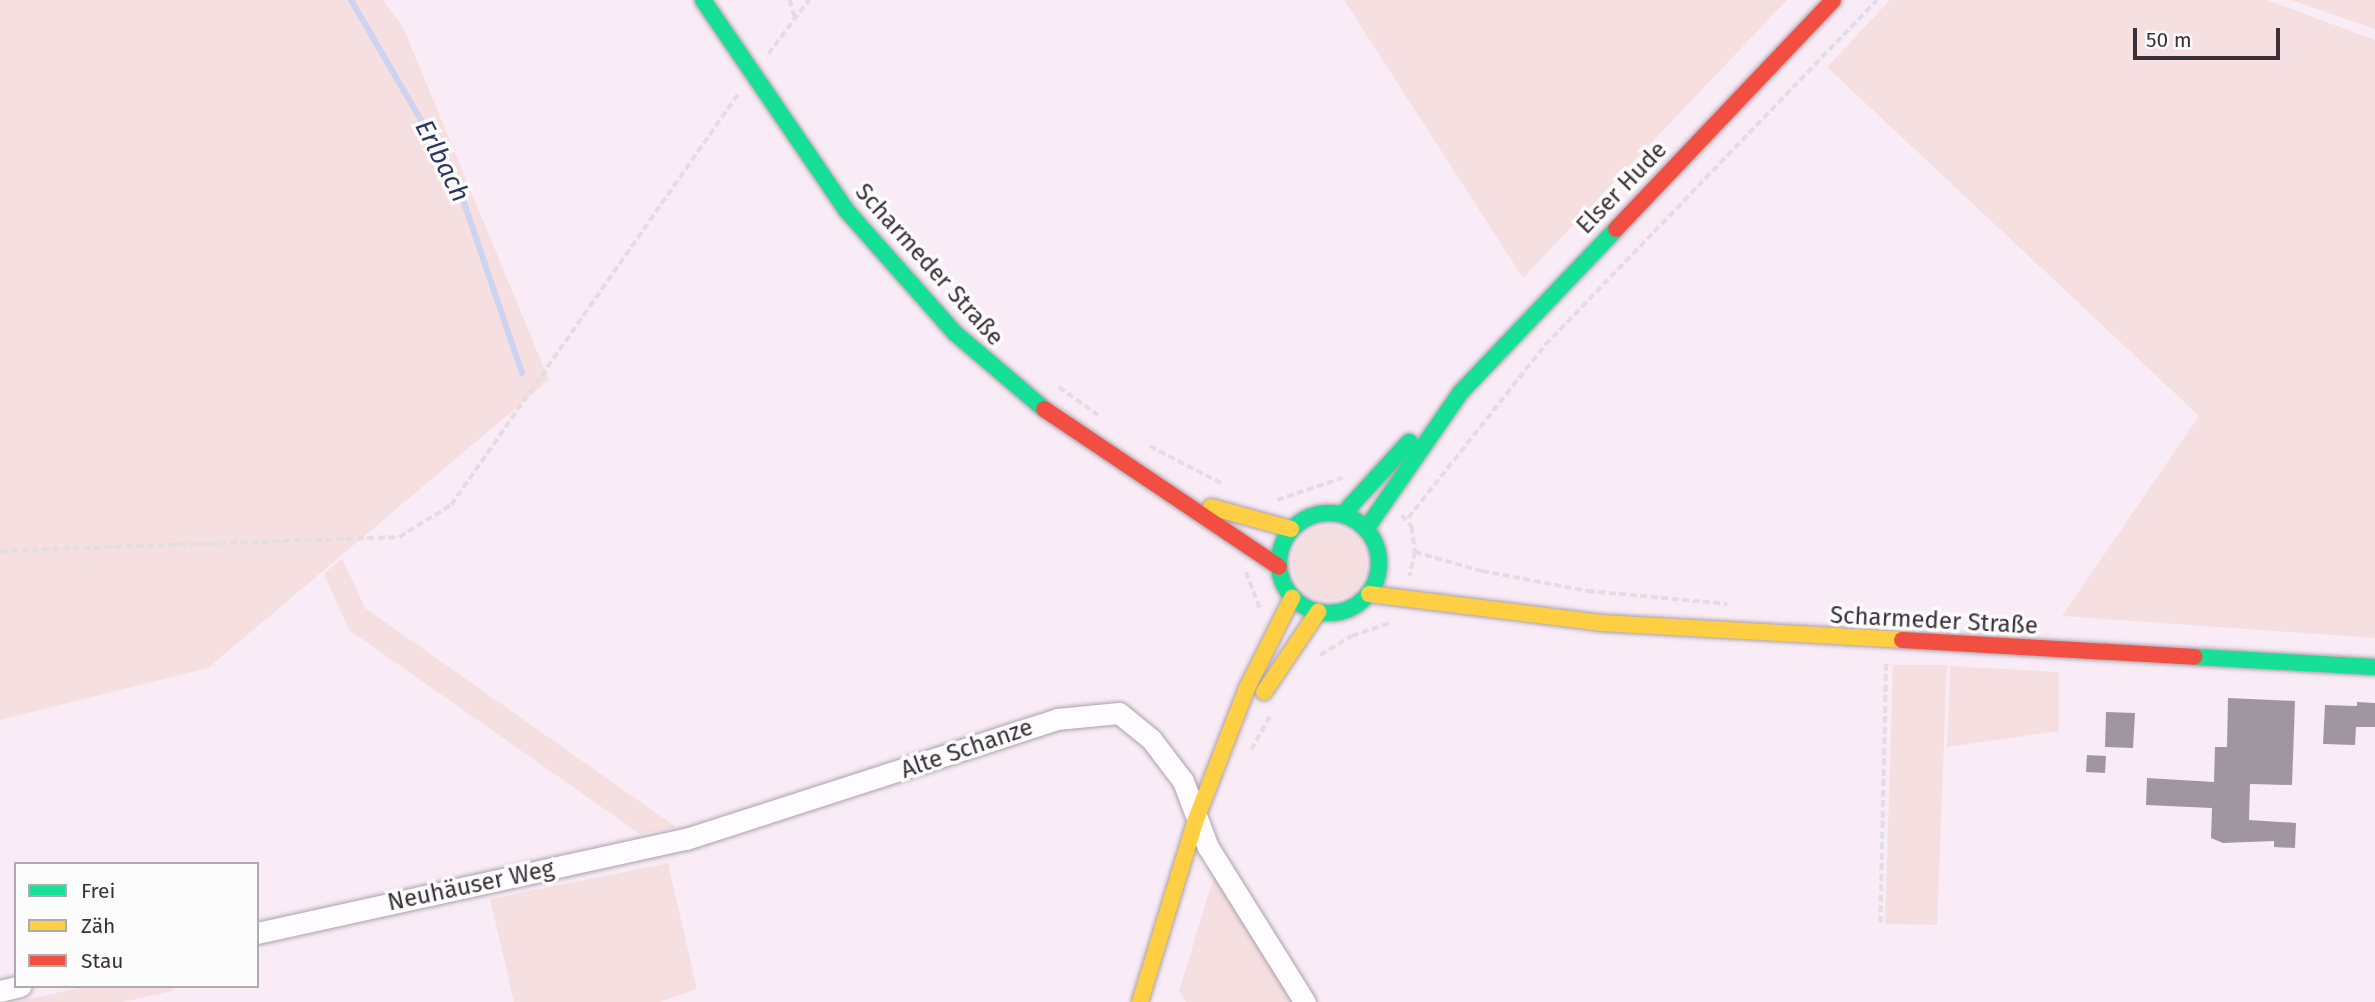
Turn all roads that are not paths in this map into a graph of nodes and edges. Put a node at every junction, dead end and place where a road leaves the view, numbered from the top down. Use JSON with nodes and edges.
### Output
{"nodes":[{"id":1,"x":703,"y":0,"type":"edge"},
{"id":2,"x":1833,"y":0,"type":"edge"},
{"id":3,"x":1447,"y":410,"type":"junction"},
{"id":4,"x":1184,"y":498,"type":"junction"},
{"id":5,"x":1343,"y":514,"type":"junction"},
{"id":6,"x":1291,"y":529,"type":"junction"},
{"id":7,"x":1367,"y":529,"type":"junction"},
{"id":8,"x":1380,"y":566,"type":"junction"},
{"id":9,"x":1279,"y":567,"type":"junction"},
{"id":10,"x":1399,"y":575,"type":"dead end"},
{"id":11,"x":1420,"y":582,"type":"dead end"},
{"id":12,"x":1369,"y":594,"type":"junction"},
{"id":13,"x":1292,"y":598,"type":"junction"},
{"id":14,"x":1491,"y":608,"type":"junction"},
{"id":15,"x":1318,"y":612,"type":"junction"},
{"id":16,"x":2375,"y":667,"type":"edge"},
{"id":17,"x":1229,"y":745,"type":"junction"},
{"id":18,"x":1195,"y":822,"type":"junction"},
{"id":19,"x":686,"y":839,"type":"joint"},
{"id":20,"x":259,"y":933,"type":"edge"},
{"id":21,"x":1140,"y":1002,"type":"edge"},
{"id":22,"x":1305,"y":1002,"type":"edge"}],
"edges":[{"from":1,"to":4,"type":"street","name":"Scharmeder Straße"},
{"from":2,"to":3,"type":"street","name":"Elser Hude"},
{"from":3,"to":5,"type":"street","name":"Elser Hude"},
{"from":3,"to":7,"type":"street","name":"Elser Hude"},
{"from":4,"to":6,"type":"street","name":"Scharmeder Straße"},
{"from":4,"to":9,"type":"street","name":"Scharmeder Straße"},
{"from":5,"to":6,"type":"street"},
{"from":5,"to":7,"type":"street"},
{"from":6,"to":9,"type":"street"},
{"from":7,"to":8,"type":"street"},
{"from":8,"to":10,"type":"street"},
{"from":8,"to":12,"type":"street"},
{"from":9,"to":13,"type":"street"},
{"from":11,"to":14,"type":"street","name":"Scharmeder Straße"},
{"from":12,"to":14,"type":"street","name":"Scharmeder Straße"},
{"from":12,"to":15,"type":"street"},
{"from":13,"to":15,"type":"street"},
{"from":13,"to":17,"type":"street"},
{"from":14,"to":16,"type":"street","name":"Scharmeder Straße"},
{"from":15,"to":17,"type":"street"},
{"from":17,"to":18,"type":"street"},
{"from":18,"to":19,"type":"street","name":"Alte Schanze"},
{"from":18,"to":21,"type":"street"},
{"from":18,"to":22,"type":"street","name":"Alte Schanze"},
{"from":19,"to":20,"type":"street","name":"Neuhäuser Weg"}]}
